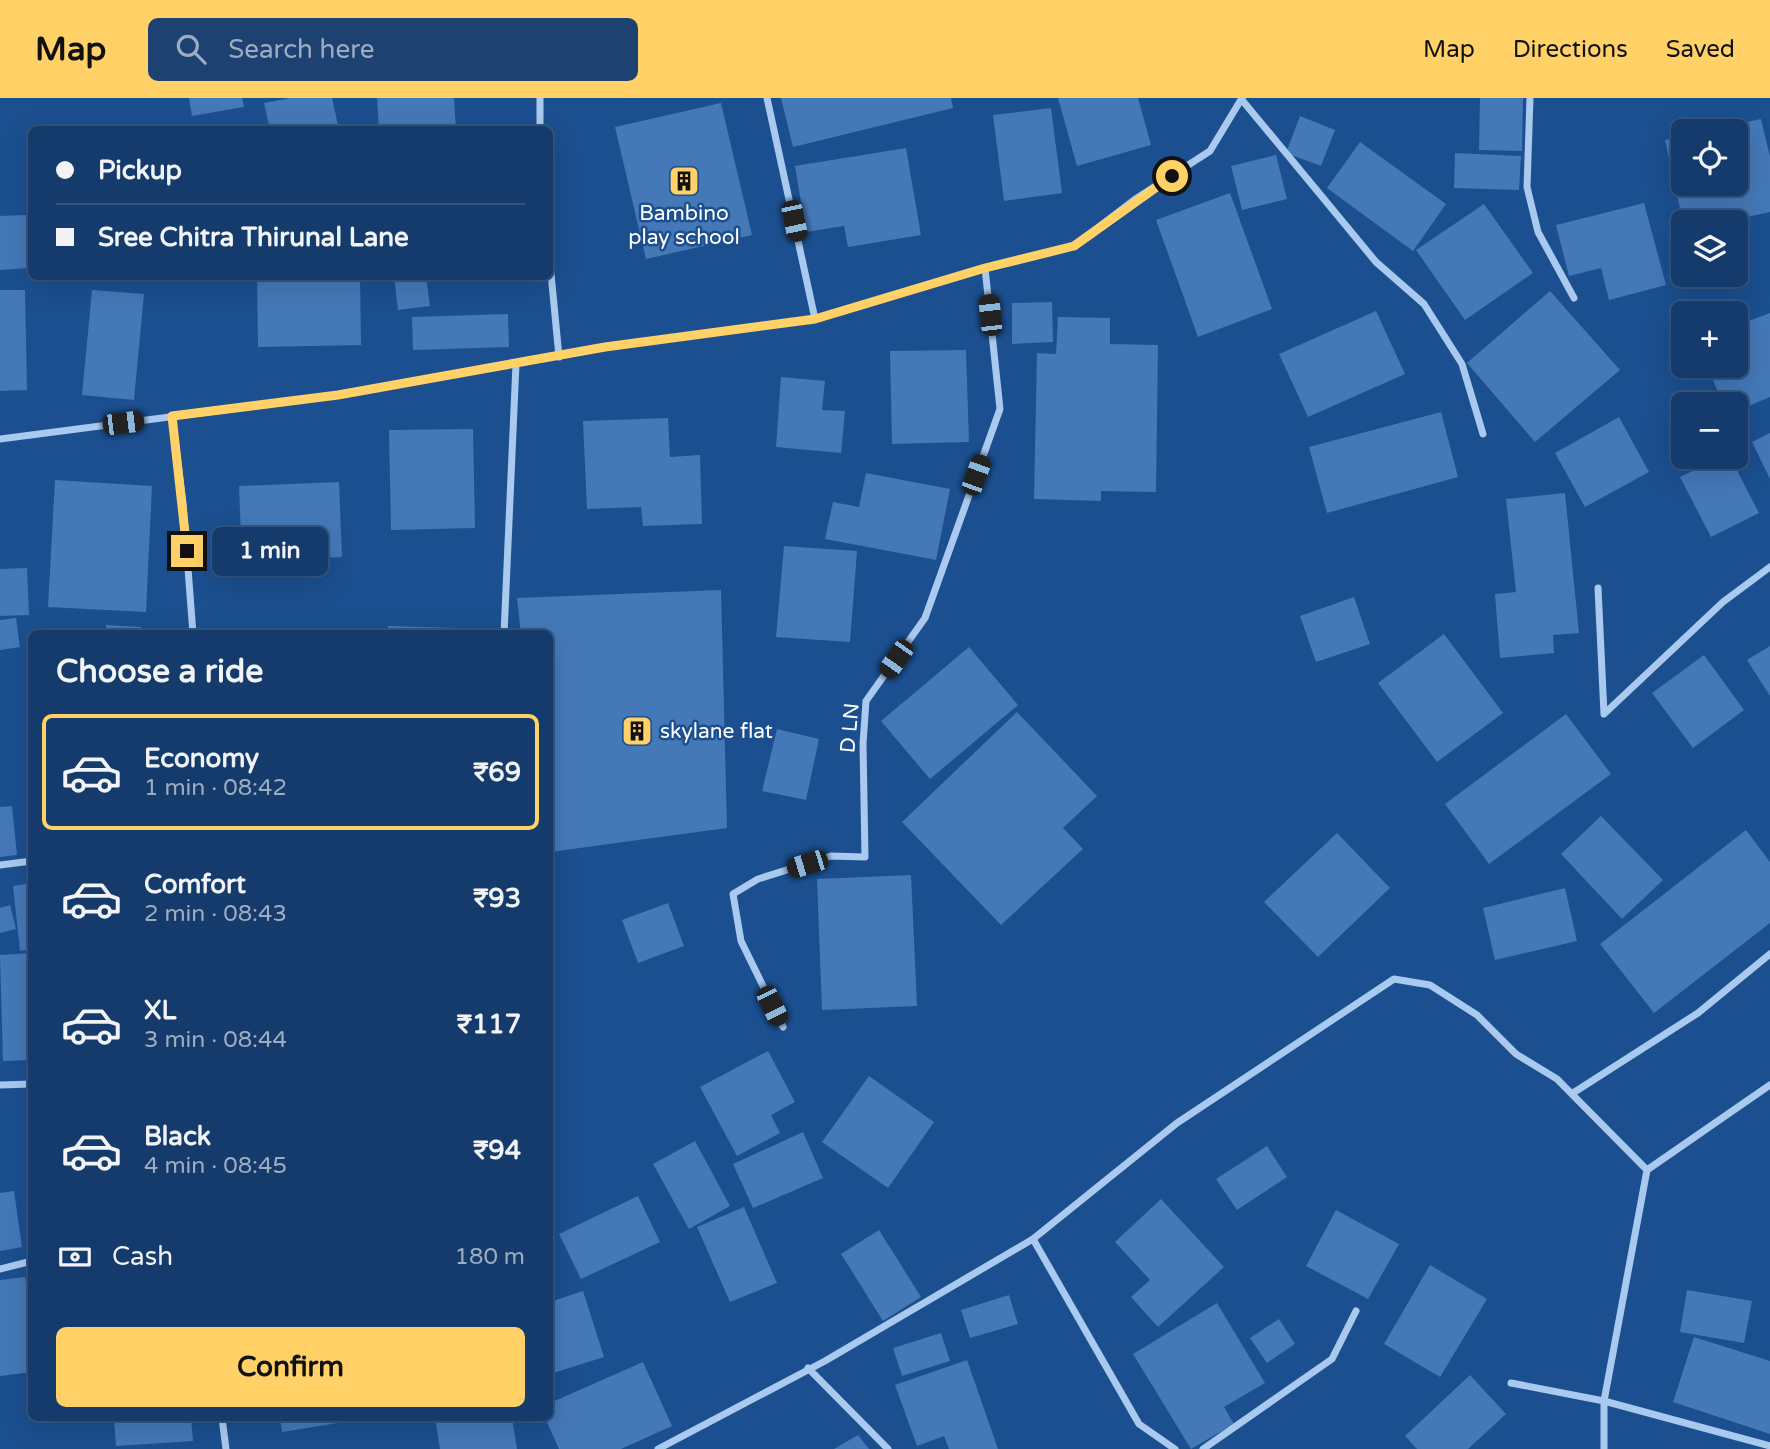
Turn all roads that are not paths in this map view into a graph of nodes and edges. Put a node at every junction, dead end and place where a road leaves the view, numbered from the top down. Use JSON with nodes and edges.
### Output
{"nodes":[{"id":1,"x":540,"y":98,"type":"edge"},
{"id":2,"x":767,"y":98,"type":"edge"},
{"id":3,"x":1530,"y":98,"type":"edge"},
{"id":4,"x":1242,"y":99,"type":"edge"},
{"id":5,"x":540,"y":126,"type":"edge"},
{"id":6,"x":985,"y":268,"type":"junction"},
{"id":7,"x":552,"y":280,"type":"edge"},
{"id":8,"x":1574,"y":298,"type":"dead end"},
{"id":9,"x":815,"y":319,"type":"junction"},
{"id":10,"x":559,"y":357,"type":"junction"},
{"id":11,"x":516,"y":365,"type":"junction"},
{"id":12,"x":172,"y":416,"type":"junction"},
{"id":13,"x":1483,"y":434,"type":"dead end"},
{"id":14,"x":0,"y":439,"type":"edge"},
{"id":15,"x":1770,"y":567,"type":"edge"},
{"id":16,"x":1598,"y":588,"type":"dead end"},
{"id":17,"x":193,"y":630,"type":"edge"},
{"id":18,"x":504,"y":630,"type":"edge"},
{"id":19,"x":28,"y":862,"type":"edge"},
{"id":20,"x":0,"y":865,"type":"edge"},
{"id":21,"x":1770,"y":954,"type":"edge"},
{"id":22,"x":783,"y":1027,"type":"dead end"},
{"id":23,"x":28,"y":1084,"type":"edge"},
{"id":24,"x":0,"y":1085,"type":"edge"},
{"id":25,"x":1770,"y":1085,"type":"edge"},
{"id":26,"x":1573,"y":1093,"type":"junction"},
{"id":27,"x":1647,"y":1170,"type":"junction"},
{"id":28,"x":1033,"y":1239,"type":"junction"},
{"id":29,"x":28,"y":1262,"type":"edge"},
{"id":30,"x":0,"y":1269,"type":"edge"},
{"id":31,"x":1356,"y":1311,"type":"dead end"},
{"id":32,"x":808,"y":1368,"type":"junction"},
{"id":33,"x":1511,"y":1383,"type":"dead end"},
{"id":34,"x":1604,"y":1401,"type":"junction"},
{"id":35,"x":222,"y":1421,"type":"edge"},
{"id":36,"x":1770,"y":1446,"type":"edge"},
{"id":37,"x":226,"y":1449,"type":"edge"},
{"id":38,"x":658,"y":1449,"type":"edge"},
{"id":39,"x":888,"y":1449,"type":"edge"},
{"id":40,"x":1175,"y":1449,"type":"edge"},
{"id":41,"x":1203,"y":1449,"type":"edge"},
{"id":42,"x":1604,"y":1449,"type":"edge"}],
"edges":[{"from":1,"to":5,"type":"street"},
{"from":2,"to":9,"type":"street"},
{"from":3,"to":8,"type":"street"},
{"from":4,"to":6,"type":"street"},
{"from":4,"to":13,"type":"street"},
{"from":6,"to":9,"type":"street"},
{"from":6,"to":22,"type":"street","name":"D LN"},
{"from":7,"to":10,"type":"street"},
{"from":9,"to":10,"type":"street"},
{"from":10,"to":11,"type":"street"},
{"from":11,"to":12,"type":"street"},
{"from":11,"to":18,"type":"street"},
{"from":12,"to":14,"type":"street"},
{"from":12,"to":17,"type":"street"},
{"from":15,"to":16,"type":"street"},
{"from":19,"to":20,"type":"street"},
{"from":21,"to":26,"type":"street"},
{"from":23,"to":24,"type":"street"},
{"from":25,"to":27,"type":"street"},
{"from":26,"to":27,"type":"street"},
{"from":26,"to":28,"type":"street"},
{"from":27,"to":34,"type":"street"},
{"from":28,"to":32,"type":"street"},
{"from":28,"to":40,"type":"street"},
{"from":29,"to":30,"type":"street"},
{"from":31,"to":41,"type":"street"},
{"from":32,"to":38,"type":"street"},
{"from":32,"to":39,"type":"street"},
{"from":33,"to":34,"type":"street"},
{"from":34,"to":36,"type":"street"},
{"from":34,"to":42,"type":"street"},
{"from":35,"to":37,"type":"street"}]}
